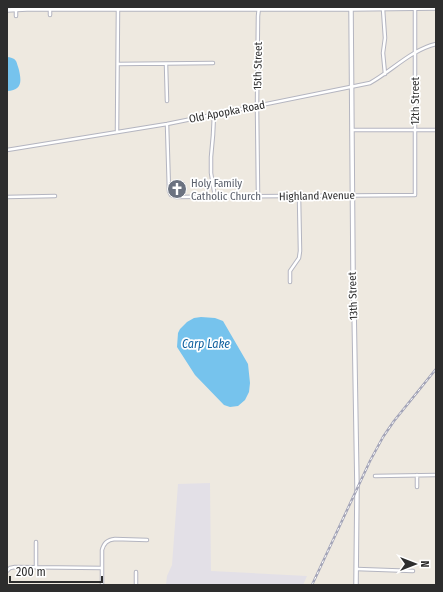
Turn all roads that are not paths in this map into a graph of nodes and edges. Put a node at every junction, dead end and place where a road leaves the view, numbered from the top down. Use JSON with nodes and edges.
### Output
{"nodes":[{"id":1,"x":27,"y":8,"type":"edge"},
{"id":2,"x":118,"y":8,"type":"edge"},
{"id":3,"x":259,"y":8,"type":"edge"},
{"id":4,"x":305,"y":8,"type":"edge"},
{"id":5,"x":351,"y":8,"type":"edge"},
{"id":6,"x":415,"y":8,"type":"edge"},
{"id":7,"x":436,"y":8,"type":"edge"},
{"id":8,"x":50,"y":9,"type":"junction"},
{"id":9,"x":383,"y":9,"type":"junction"},
{"id":10,"x":7,"y":10,"type":"edge"},
{"id":11,"x":16,"y":10,"type":"junction"},
{"id":12,"x":50,"y":15,"type":"dead end"},
{"id":13,"x":16,"y":16,"type":"dead end"},
{"id":14,"x":436,"y":44,"type":"edge"},
{"id":15,"x":415,"y":52,"type":"junction"},
{"id":16,"x":213,"y":63,"type":"dead end"},
{"id":17,"x":118,"y":64,"type":"junction"},
{"id":18,"x":166,"y":64,"type":"junction"},
{"id":19,"x":385,"y":74,"type":"junction"},
{"id":20,"x":352,"y":86,"type":"junction"},
{"id":21,"x":167,"y":101,"type":"dead end"},
{"id":22,"x":257,"y":106,"type":"junction"},
{"id":23,"x":214,"y":114,"type":"junction"},
{"id":24,"x":167,"y":124,"type":"junction"},
{"id":25,"x":352,"y":130,"type":"junction"},
{"id":26,"x":415,"y":130,"type":"junction"},
{"id":27,"x":436,"y":130,"type":"edge"},
{"id":28,"x":117,"y":132,"type":"junction"},
{"id":29,"x":7,"y":150,"type":"edge"},
{"id":30,"x":415,"y":195,"type":"joint"},
{"id":31,"x":54,"y":196,"type":"dead end"},
{"id":32,"x":353,"y":196,"type":"junction"},
{"id":33,"x":7,"y":197,"type":"edge"},
{"id":34,"x":215,"y":197,"type":"junction"},
{"id":35,"x":257,"y":197,"type":"junction"},
{"id":36,"x":299,"y":197,"type":"junction"},
{"id":37,"x":290,"y":282,"type":"dead end"},
{"id":38,"x":416,"y":475,"type":"junction"},
{"id":39,"x":436,"y":475,"type":"edge"},
{"id":40,"x":375,"y":476,"type":"dead end"},
{"id":41,"x":417,"y":488,"type":"dead end"},
{"id":42,"x":147,"y":540,"type":"dead end"},
{"id":43,"x":36,"y":542,"type":"dead end"},
{"id":44,"x":36,"y":567,"type":"junction"},
{"id":45,"x":102,"y":568,"type":"junction"},
{"id":46,"x":356,"y":569,"type":"junction"},
{"id":47,"x":7,"y":571,"type":"edge"},
{"id":48,"x":413,"y":571,"type":"dead end"},
{"id":49,"x":136,"y":572,"type":"dead end"},
{"id":50,"x":102,"y":585,"type":"edge"},
{"id":51,"x":136,"y":585,"type":"edge"},
{"id":52,"x":356,"y":585,"type":"edge"}],
"edges":[{"from":1,"to":8,"type":"street"},
{"from":1,"to":11,"type":"street"},
{"from":2,"to":3,"type":"street"},
{"from":2,"to":8,"type":"street"},
{"from":2,"to":17,"type":"street"},
{"from":3,"to":4,"type":"street"},
{"from":3,"to":22,"type":"street","name":"15th Street"},
{"from":4,"to":5,"type":"street"},
{"from":5,"to":9,"type":"street"},
{"from":5,"to":20,"type":"street","name":"13th Street"},
{"from":6,"to":7,"type":"street"},
{"from":6,"to":9,"type":"street"},
{"from":6,"to":15,"type":"street","name":"12th Street"},
{"from":8,"to":12,"type":"street"},
{"from":9,"to":19,"type":"street"},
{"from":10,"to":11,"type":"street"},
{"from":11,"to":13,"type":"street"},
{"from":14,"to":15,"type":"street","name":"Old Apopka Road"},
{"from":15,"to":19,"type":"street","name":"Old Apopka Road"},
{"from":15,"to":26,"type":"street","name":"12th Street"},
{"from":16,"to":18,"type":"street"},
{"from":17,"to":18,"type":"street"},
{"from":17,"to":28,"type":"street"},
{"from":18,"to":21,"type":"street"},
{"from":19,"to":20,"type":"street","name":"Old Apopka Road"},
{"from":20,"to":22,"type":"street","name":"Old Apopka Road"},
{"from":20,"to":25,"type":"street","name":"13th Street"},
{"from":22,"to":23,"type":"street","name":"Old Apopka Road"},
{"from":22,"to":35,"type":"street","name":"15th Street"},
{"from":23,"to":24,"type":"street","name":"Old Apopka Road"},
{"from":23,"to":34,"type":"street"},
{"from":24,"to":28,"type":"street","name":"Old Apopka Road"},
{"from":24,"to":34,"type":"street","name":"Highland Avenue"},
{"from":25,"to":26,"type":"street"},
{"from":25,"to":32,"type":"street","name":"13th Street"},
{"from":26,"to":27,"type":"street"},
{"from":26,"to":30,"type":"street","name":"12th Street"},
{"from":28,"to":29,"type":"street","name":"Old Apopka Road"},
{"from":30,"to":32,"type":"street","name":"Highland Avenue"},
{"from":31,"to":33,"type":"street"},
{"from":32,"to":36,"type":"street","name":"Highland Avenue"},
{"from":32,"to":46,"type":"street","name":"13th Street"},
{"from":34,"to":35,"type":"street","name":"Highland Avenue"},
{"from":35,"to":36,"type":"street","name":"Highland Avenue"},
{"from":36,"to":37,"type":"street"},
{"from":38,"to":39,"type":"street"},
{"from":38,"to":40,"type":"street"},
{"from":38,"to":41,"type":"street"},
{"from":42,"to":45,"type":"street"},
{"from":43,"to":44,"type":"street"},
{"from":44,"to":45,"type":"street"},
{"from":44,"to":47,"type":"street"},
{"from":45,"to":50,"type":"street"},
{"from":46,"to":48,"type":"street"},
{"from":46,"to":52,"type":"street","name":"13th Street"},
{"from":49,"to":51,"type":"street"}]}
